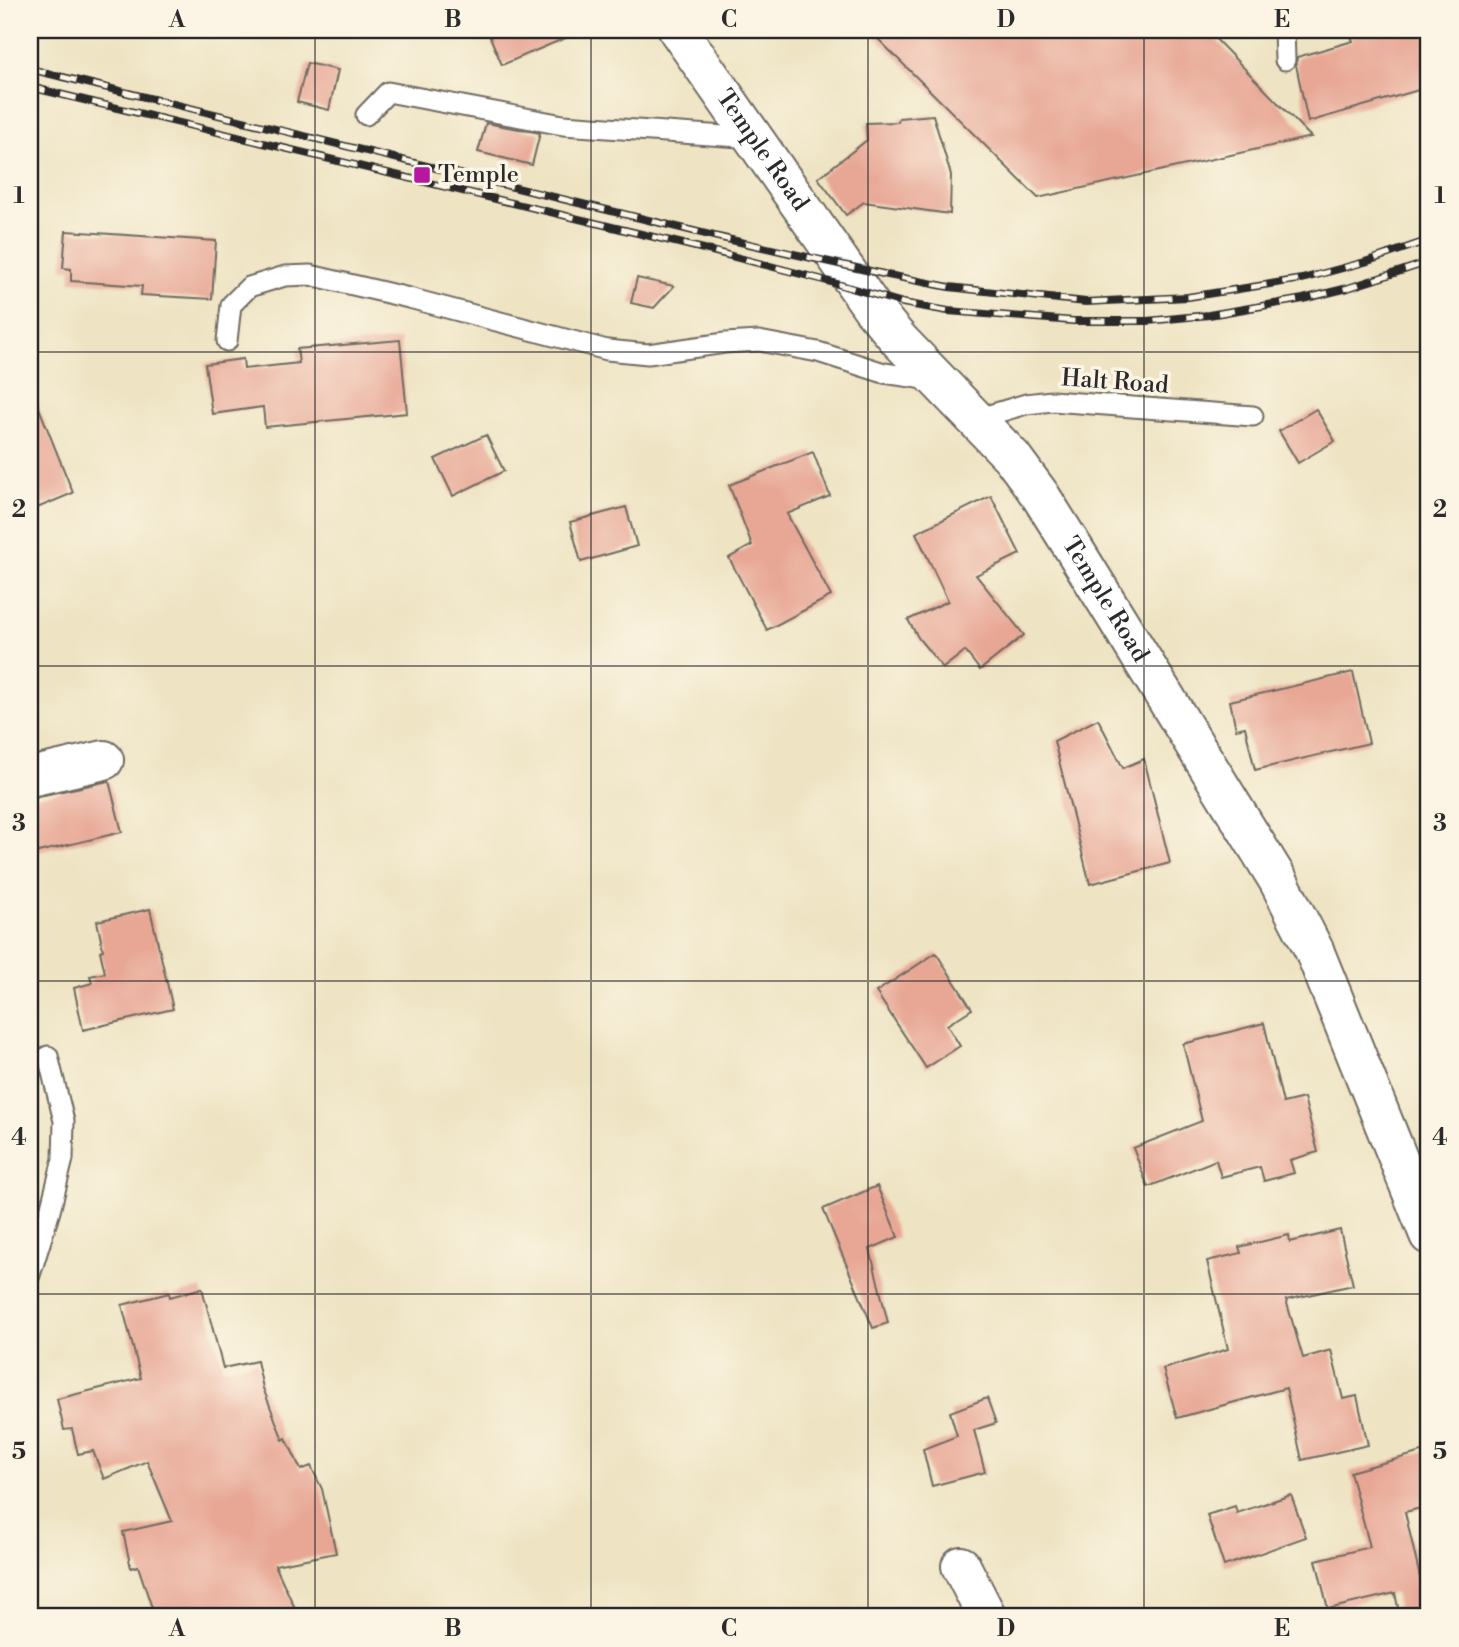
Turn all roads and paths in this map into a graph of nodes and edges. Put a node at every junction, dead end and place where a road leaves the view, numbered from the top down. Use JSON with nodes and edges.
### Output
{"nodes":[{"id":1,"x":678,"y":30,"type":"edge"},
{"id":2,"x":1284,"y":30,"type":"edge"},
{"id":3,"x":1284,"y":60,"type":"dead end"},
{"id":4,"x":366,"y":115,"type":"dead end"},
{"id":5,"x":754,"y":138,"type":"junction"},
{"id":6,"x":227,"y":341,"type":"dead end"},
{"id":7,"x":940,"y":381,"type":"junction"},
{"id":8,"x":1254,"y":416,"type":"dead end"},
{"id":9,"x":976,"y":419,"type":"junction"},
{"id":10,"x":104,"y":760,"type":"dead end"},
{"id":11,"x":30,"y":777,"type":"edge"},
{"id":12,"x":48,"y":1056,"type":"dead end"},
{"id":13,"x":1429,"y":1235,"type":"edge"},
{"id":14,"x":30,"y":1275,"type":"edge"},
{"id":15,"x":961,"y":1566,"type":"dead end"},
{"id":16,"x":988,"y":1617,"type":"edge"}],
"edges":[{"from":1,"to":5,"type":"street","name":"Temple Road"},
{"from":2,"to":3,"type":"lane"},
{"from":4,"to":5,"type":"lane"},
{"from":5,"to":7,"type":"street","name":"Temple Road"},
{"from":6,"to":7,"type":"lane"},
{"from":7,"to":9,"type":"street","name":"Temple Road"},
{"from":8,"to":9,"type":"lane","name":"Halt Road"},
{"from":9,"to":13,"type":"street","name":"Temple Road"},
{"from":10,"to":11,"type":"street"},
{"from":12,"to":14,"type":"lane"},
{"from":15,"to":16,"type":"street"}]}
